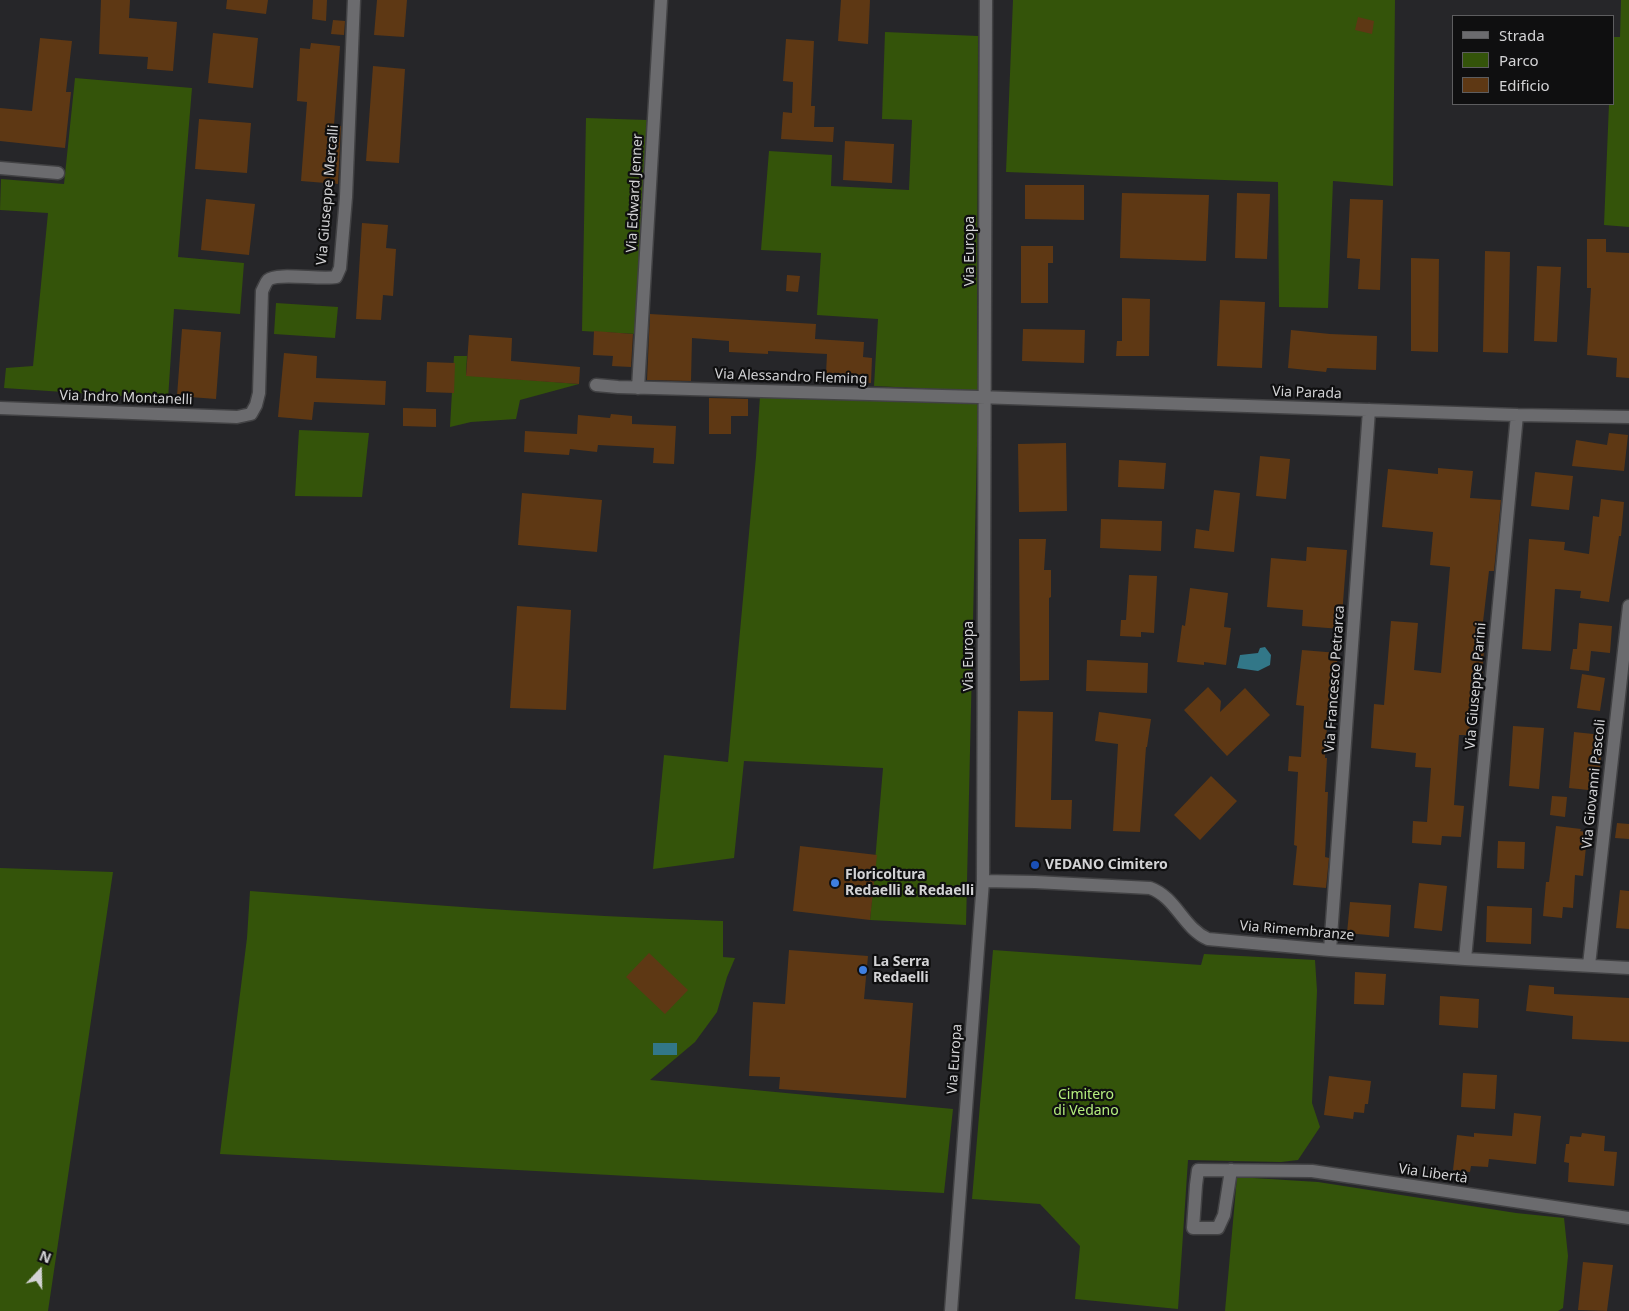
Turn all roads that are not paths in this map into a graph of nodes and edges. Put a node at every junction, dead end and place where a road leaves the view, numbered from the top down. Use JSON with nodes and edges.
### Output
{"nodes":[{"id":1,"x":354,"y":0,"type":"edge"},
{"id":2,"x":661,"y":0,"type":"edge"},
{"id":3,"x":986,"y":0,"type":"edge"},
{"id":4,"x":0,"y":168,"type":"edge"},
{"id":5,"x":58,"y":173,"type":"dead end"},
{"id":6,"x":596,"y":385,"type":"dead end"},
{"id":7,"x":638,"y":388,"type":"junction"},
{"id":8,"x":985,"y":397,"type":"junction"},
{"id":9,"x":0,"y":408,"type":"edge"},
{"id":10,"x":1369,"y":410,"type":"junction"},
{"id":11,"x":251,"y":414,"type":"joint"},
{"id":12,"x":1517,"y":415,"type":"junction"},
{"id":13,"x":1629,"y":417,"type":"edge"},
{"id":14,"x":1629,"y":606,"type":"edge"},
{"id":15,"x":983,"y":881,"type":"junction"},
{"id":16,"x":1330,"y":950,"type":"junction"},
{"id":17,"x":1465,"y":959,"type":"junction"},
{"id":18,"x":1589,"y":965,"type":"junction"},
{"id":19,"x":1629,"y":968,"type":"edge"},
{"id":20,"x":1231,"y":1170,"type":"junction"},
{"id":21,"x":1629,"y":1218,"type":"edge"},
{"id":22,"x":951,"y":1311,"type":"edge"}],
"edges":[{"from":1,"to":11,"type":"street","name":"Via Giuseppe Mercalli"},
{"from":2,"to":7,"type":"street","name":"Via Edward Jenner"},
{"from":3,"to":8,"type":"street","name":"Via Europa"},
{"from":4,"to":5,"type":"street"},
{"from":6,"to":7,"type":"street","name":"Via Alessandro Fleming"},
{"from":7,"to":8,"type":"street","name":"Via Alessandro Fleming"},
{"from":8,"to":10,"type":"street","name":"Via Parada"},
{"from":8,"to":15,"type":"street","name":"Via Europa"},
{"from":9,"to":11,"type":"street","name":"Via Indro Montanelli"},
{"from":10,"to":12,"type":"street","name":"Via Parada"},
{"from":10,"to":16,"type":"street","name":"Via Francesco Petrarca"},
{"from":12,"to":13,"type":"street","name":"Via Parada"},
{"from":12,"to":17,"type":"street","name":"Via Giuseppe Parini"},
{"from":14,"to":18,"type":"street","name":"Via Giovanni Pascoli"},
{"from":15,"to":16,"type":"street","name":"Via Rimembranze"},
{"from":15,"to":22,"type":"street","name":"Via Europa"},
{"from":16,"to":17,"type":"street","name":"Via Rimembranze"},
{"from":17,"to":18,"type":"street","name":"Via Rimembranze"},
{"from":18,"to":19,"type":"street","name":"Via Rimembranze"},
{"from":20,"to":20,"type":"street","name":"Via Libertà"},
{"from":20,"to":21,"type":"street","name":"Via Libertà"}]}
